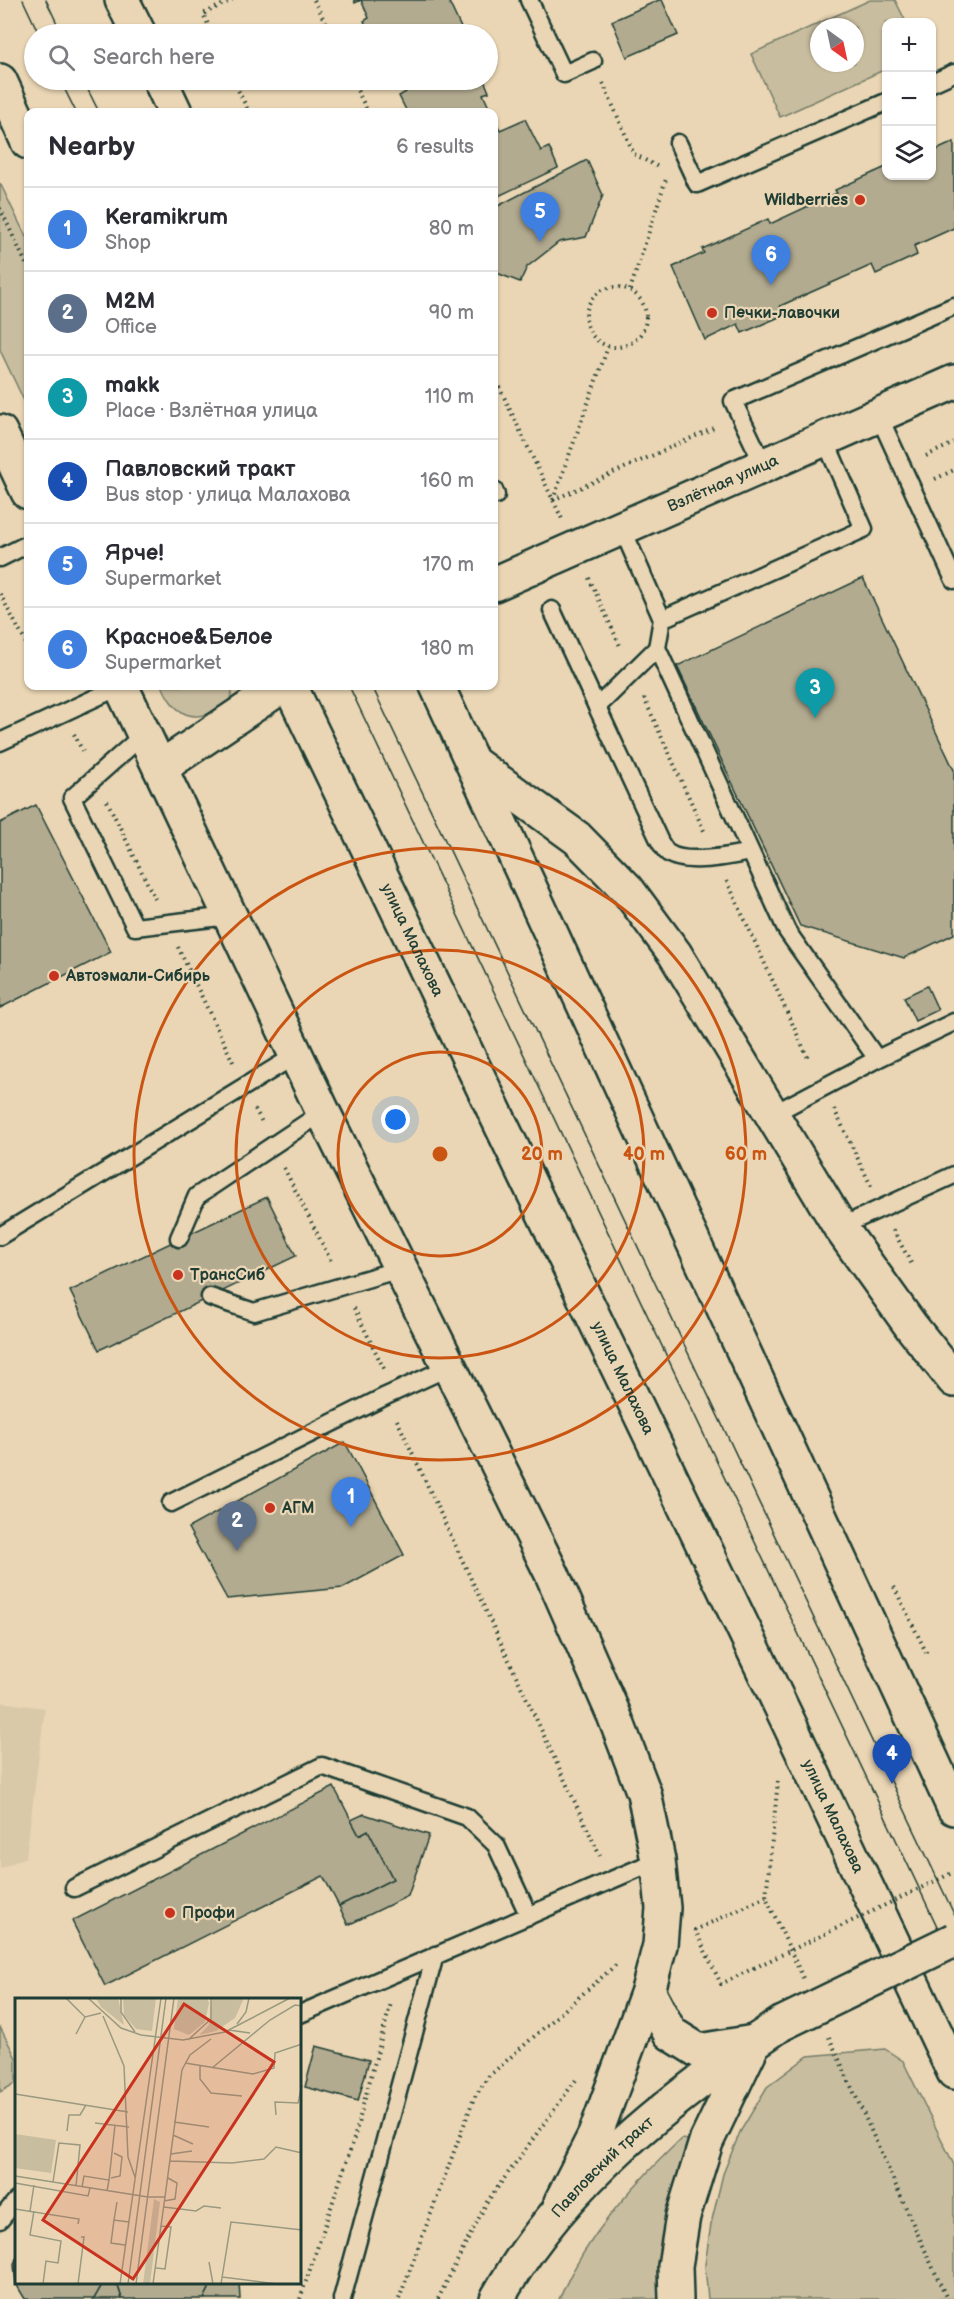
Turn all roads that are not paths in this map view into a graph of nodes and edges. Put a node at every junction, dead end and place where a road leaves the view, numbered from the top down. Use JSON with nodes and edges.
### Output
{"nodes":[{"id":1,"x":529,"y":0,"type":"edge"},
{"id":2,"x":593,"y":61,"type":"road end"},
{"id":3,"x":954,"y":73,"type":"edge"},
{"id":4,"x":936,"y":80,"type":"edge"},
{"id":5,"x":0,"y":81,"type":"edge"},
{"id":6,"x":165,"y":90,"type":"edge"},
{"id":7,"x":882,"y":104,"type":"edge"},
{"id":8,"x":174,"y":108,"type":"edge"},
{"id":9,"x":24,"y":133,"type":"edge"},
{"id":10,"x":678,"y":142,"type":"dead end"},
{"id":11,"x":954,"y":306,"type":"edge"},
{"id":12,"x":954,"y":382,"type":"edge"},
{"id":13,"x":879,"y":416,"type":"junction"},
{"id":14,"x":0,"y":432,"type":"edge"},
{"id":15,"x":825,"y":440,"type":"junction"},
{"id":16,"x":764,"y":466,"type":"junction"},
{"id":17,"x":24,"y":483,"type":"edge"},
{"id":18,"x":628,"y":542,"type":"junction"},
{"id":19,"x":24,"y":546,"type":"edge"},
{"id":20,"x":0,"y":558,"type":"edge"},
{"id":21,"x":954,"y":580,"type":"edge"},
{"id":22,"x":498,"y":583,"type":"edge"},
{"id":23,"x":552,"y":610,"type":"dead end"},
{"id":24,"x":662,"y":619,"type":"junction"},
{"id":25,"x":657,"y":648,"type":"junction"},
{"id":26,"x":112,"y":690,"type":"edge"},
{"id":27,"x":123,"y":690,"type":"edge"},
{"id":28,"x":276,"y":690,"type":"edge"},
{"id":29,"x":292,"y":690,"type":"edge"},
{"id":30,"x":439,"y":690,"type":"edge"},
{"id":31,"x":597,"y":707,"type":"junction"},
{"id":32,"x":144,"y":734,"type":"junction"},
{"id":33,"x":0,"y":742,"type":"edge"},
{"id":34,"x":471,"y":761,"type":"junction"},
{"id":35,"x":160,"y":768,"type":"junction"},
{"id":36,"x":750,"y":852,"type":"junction"},
{"id":37,"x":229,"y":916,"type":"junction"},
{"id":38,"x":954,"y":1022,"type":"edge"},
{"id":39,"x":296,"y":1055,"type":"junction"},
{"id":40,"x":877,"y":1059,"type":"junction"},
{"id":41,"x":323,"y":1112,"type":"junction"},
{"id":42,"x":771,"y":1115,"type":"junction"},
{"id":43,"x":954,"y":1175,"type":"edge"},
{"id":44,"x":840,"y":1227,"type":"junction"},
{"id":45,"x":0,"y":1236,"type":"edge"},
{"id":46,"x":179,"y":1238,"type":"dead end"},
{"id":47,"x":400,"y":1269,"type":"junction"},
{"id":48,"x":210,"y":1297,"type":"dead end"},
{"id":49,"x":449,"y":1367,"type":"junction"},
{"id":50,"x":954,"y":1380,"type":"edge"},
{"id":51,"x":171,"y":1503,"type":"dead end"},
{"id":52,"x":954,"y":1808,"type":"edge"},
{"id":53,"x":658,"y":1860,"type":"junction"},
{"id":54,"x":75,"y":1888,"type":"dead end"},
{"id":55,"x":529,"y":1916,"type":"junction"},
{"id":56,"x":954,"y":1940,"type":"edge"},
{"id":57,"x":435,"y":1955,"type":"junction"},
{"id":58,"x":648,"y":1991,"type":"junction"},
{"id":59,"x":302,"y":2013,"type":"edge"},
{"id":60,"x":754,"y":2042,"type":"junction"},
{"id":61,"x":954,"y":2072,"type":"edge"},
{"id":62,"x":15,"y":2202,"type":"edge"},
{"id":63,"x":555,"y":2215,"type":"junction"},
{"id":64,"x":0,"y":2220,"type":"edge"},
{"id":65,"x":342,"y":2299,"type":"edge"},
{"id":66,"x":497,"y":2299,"type":"edge"},
{"id":67,"x":676,"y":2299,"type":"edge"}],
"edges":[{"from":1,"to":2,"type":"lane"},
{"from":3,"to":4,"type":"lane"},
{"from":5,"to":9,"type":"main road"},
{"from":6,"to":8,"type":"main road"},
{"from":7,"to":10,"type":"lane"},
{"from":11,"to":16,"type":"lane"},
{"from":12,"to":13,"type":"main road","name":"Взлётная улица"},
{"from":13,"to":15,"type":"main road","name":"Взлётная улица"},
{"from":13,"to":21,"type":"lane"},
{"from":14,"to":17,"type":"main road"},
{"from":15,"to":16,"type":"main road","name":"Взлётная улица"},
{"from":15,"to":24,"type":"lane"},
{"from":16,"to":18,"type":"main road","name":"Взлётная улица"},
{"from":18,"to":22,"type":"main road","name":"Взлётная улица"},
{"from":18,"to":24,"type":"lane"},
{"from":19,"to":20,"type":"lane"},
{"from":23,"to":31,"type":"lane"},
{"from":24,"to":25,"type":"lane"},
{"from":25,"to":31,"type":"lane"},
{"from":25,"to":36,"type":"lane"},
{"from":26,"to":33,"type":"lane"},
{"from":27,"to":32,"type":"main road"},
{"from":28,"to":35,"type":"main road"},
{"from":29,"to":61,"type":"main road","name":"улица Малахова"},
{"from":30,"to":34,"type":"main road"},
{"from":31,"to":36,"type":"lane"},
{"from":32,"to":35,"type":"main road"},
{"from":32,"to":37,"type":"lane"},
{"from":34,"to":42,"type":"main road"},
{"from":34,"to":52,"type":"main road"},
{"from":35,"to":37,"type":"main road"},
{"from":36,"to":40,"type":"lane"},
{"from":37,"to":39,"type":"main road"},
{"from":38,"to":40,"type":"lane"},
{"from":39,"to":41,"type":"main road"},
{"from":39,"to":45,"type":"lane"},
{"from":40,"to":42,"type":"lane"},
{"from":41,"to":46,"type":"lane"},
{"from":41,"to":47,"type":"main road"},
{"from":42,"to":44,"type":"main road"},
{"from":43,"to":44,"type":"lane"},
{"from":44,"to":50,"type":"main road"},
{"from":47,"to":48,"type":"lane"},
{"from":47,"to":49,"type":"main road"},
{"from":49,"to":51,"type":"lane"},
{"from":49,"to":53,"type":"main road"},
{"from":53,"to":55,"type":"lane"},
{"from":53,"to":58,"type":"main road"},
{"from":54,"to":55,"type":"lane"},
{"from":55,"to":57,"type":"lane"},
{"from":56,"to":60,"type":"main road","name":"Павловский тракт","bridge":true},
{"from":57,"to":59,"type":"lane"},
{"from":57,"to":65,"type":"lane"},
{"from":58,"to":60,"type":"main road"},
{"from":58,"to":63,"type":"main road"},
{"from":60,"to":63,"type":"main road","name":"Павловский тракт"},
{"from":60,"to":67,"type":"main road"},
{"from":62,"to":64,"type":"lane"},
{"from":63,"to":66,"type":"main road","name":"Павловский тракт"}]}
